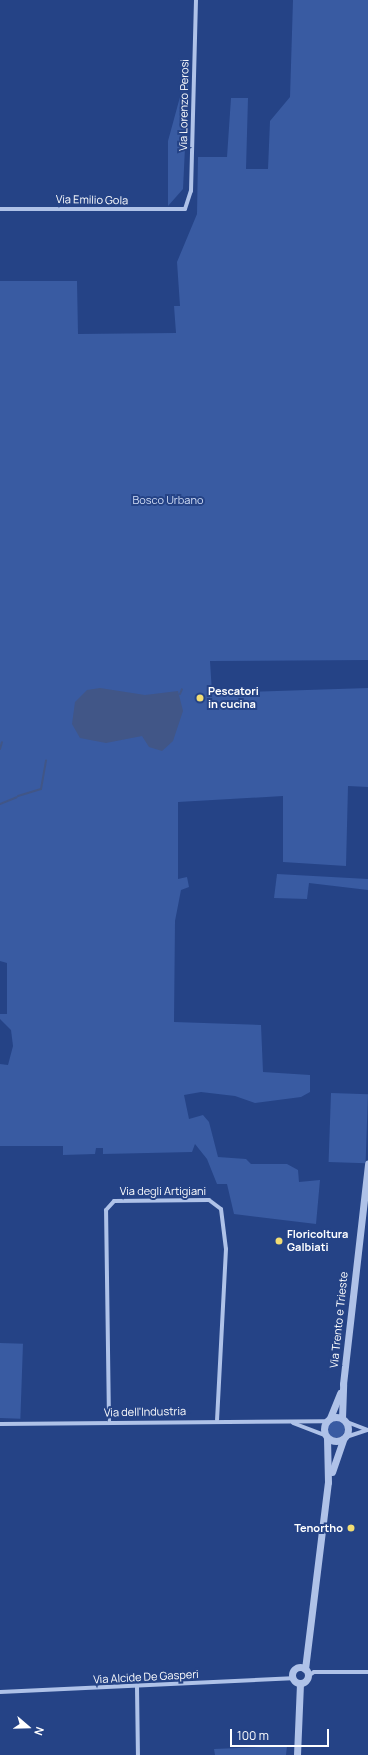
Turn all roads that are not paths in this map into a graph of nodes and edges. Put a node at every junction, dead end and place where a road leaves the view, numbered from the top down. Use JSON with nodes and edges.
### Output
{"nodes":[{"id":1,"x":196,"y":0,"type":"edge"},
{"id":2,"x":0,"y":208,"type":"edge"},
{"id":3,"x":184,"y":209,"type":"joint"},
{"id":4,"x":368,"y":1163,"type":"edge"},
{"id":5,"x":343,"y":1384,"type":"junction"},
{"id":6,"x":217,"y":1420,"type":"junction"},
{"id":7,"x":329,"y":1420,"type":"junction"},
{"id":8,"x":344,"y":1420,"type":"junction"},
{"id":9,"x":109,"y":1421,"type":"junction"},
{"id":10,"x":291,"y":1422,"type":"junction"},
{"id":11,"x":0,"y":1424,"type":"edge"},
{"id":12,"x":368,"y":1430,"type":"edge"},
{"id":13,"x":326,"y":1437,"type":"junction"},
{"id":14,"x":345,"y":1439,"type":"junction"},
{"id":15,"x":328,"y":1482,"type":"junction"},
{"id":16,"x":305,"y":1669,"type":"junction"},
{"id":17,"x":368,"y":1672,"type":"edge"},
{"id":18,"x":308,"y":1676,"type":"junction"},
{"id":19,"x":292,"y":1678,"type":"junction"},
{"id":20,"x":300,"y":1684,"type":"junction"},
{"id":21,"x":137,"y":1687,"type":"junction"},
{"id":22,"x":0,"y":1692,"type":"edge"},
{"id":23,"x":138,"y":1755,"type":"edge"},
{"id":24,"x":297,"y":1755,"type":"edge"}],
"edges":[{"from":1,"to":3,"type":"street","name":"Via Lorenzo Perosi"},
{"from":2,"to":3,"type":"street","name":"Via Emilio Gola"},
{"from":4,"to":5,"type":"street","name":"Via Trento e Trieste"},
{"from":5,"to":7,"type":"street","name":"Via Trento e Trieste"},
{"from":5,"to":8,"type":"street","name":"Via Trento e Trieste"},
{"from":6,"to":9,"type":"street","name":"Via dell'Industria"},
{"from":6,"to":9,"type":"street","name":"Via degli Artigiani"},
{"from":6,"to":10,"type":"street","name":"Via dell'Industria"},
{"from":7,"to":8,"type":"street"},
{"from":7,"to":10,"type":"street","name":"Via dell'Industria"},
{"from":7,"to":13,"type":"street","name":"Via Trento e Trieste"},
{"from":8,"to":12,"type":"street"},
{"from":8,"to":14,"type":"street","name":"Via Trento e Trieste"},
{"from":9,"to":11,"type":"street","name":"Via dell'Industria"},
{"from":10,"to":13,"type":"street","name":"Via dell'Industria"},
{"from":12,"to":14,"type":"street"},
{"from":13,"to":14,"type":"street"},
{"from":13,"to":15,"type":"street","name":"Via Trento e Trieste"},
{"from":14,"to":15,"type":"street","name":"Via Trento e Trieste"},
{"from":15,"to":16,"type":"street","name":"Via Trento e Trieste"},
{"from":16,"to":18,"type":"street"},
{"from":16,"to":19,"type":"street"},
{"from":17,"to":18,"type":"street"},
{"from":18,"to":20,"type":"street"},
{"from":19,"to":20,"type":"street"},
{"from":19,"to":21,"type":"street","name":"Via Alcide De Gasperi"},
{"from":20,"to":24,"type":"street"},
{"from":21,"to":22,"type":"street","name":"Via Alcide De Gasperi"},
{"from":21,"to":23,"type":"street"}]}
